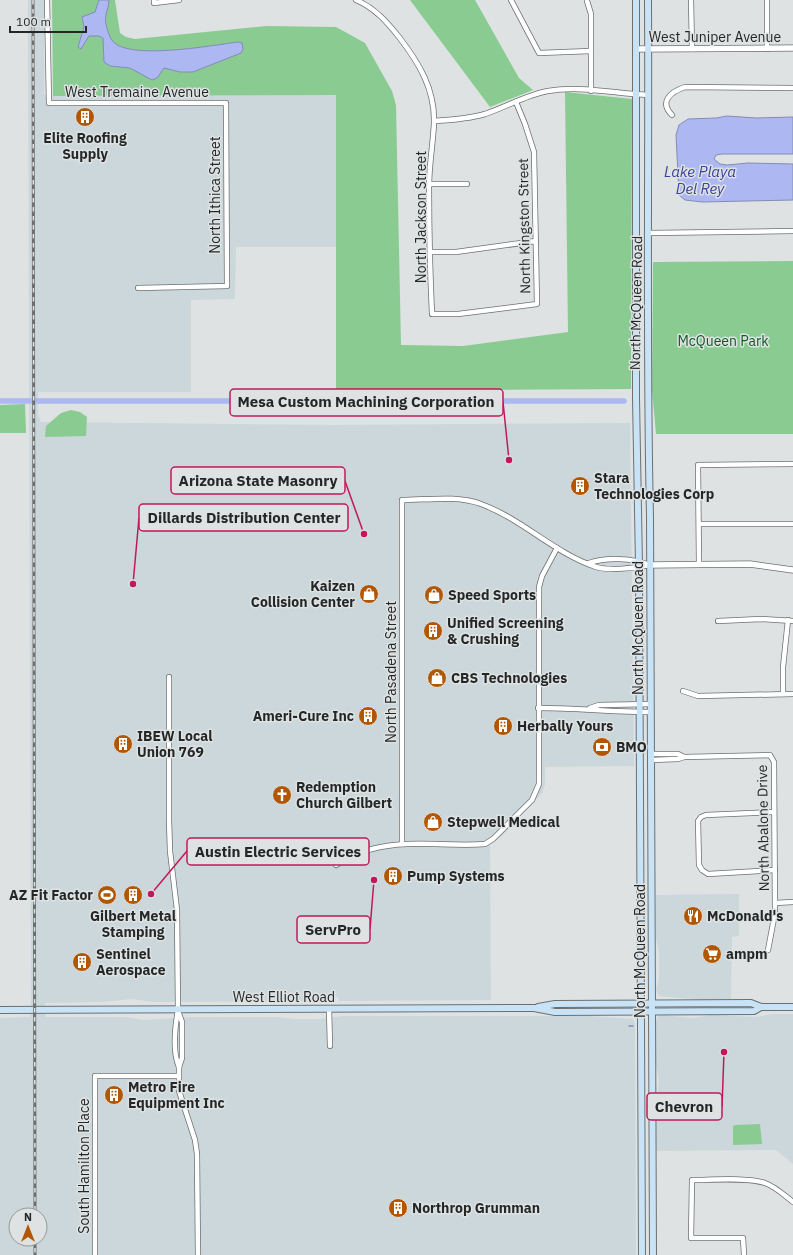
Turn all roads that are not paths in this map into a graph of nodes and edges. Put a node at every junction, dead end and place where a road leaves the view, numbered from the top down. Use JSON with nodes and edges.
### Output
{"nodes":[{"id":1,"x":47,"y":0,"type":"edge"},
{"id":2,"x":179,"y":0,"type":"edge"},
{"id":3,"x":356,"y":0,"type":"edge"},
{"id":4,"x":511,"y":0,"type":"edge"},
{"id":5,"x":636,"y":0,"type":"edge"},
{"id":6,"x":648,"y":0,"type":"edge"},
{"id":7,"x":691,"y":0,"type":"edge"},
{"id":8,"x":767,"y":0,"type":"edge"},
{"id":9,"x":154,"y":1,"type":"edge"},
{"id":10,"x":587,"y":1,"type":"dead end"},
{"id":11,"x":793,"y":48,"type":"edge"},
{"id":12,"x":637,"y":49,"type":"junction"},
{"id":13,"x":648,"y":49,"type":"junction"},
{"id":14,"x":692,"y":49,"type":"junction"},
{"id":15,"x":767,"y":49,"type":"junction"},
{"id":16,"x":591,"y":51,"type":"junction"},
{"id":17,"x":793,"y":88,"type":"edge"},
{"id":18,"x":591,"y":91,"type":"junction"},
{"id":19,"x":637,"y":95,"type":"junction"},
{"id":20,"x":648,"y":95,"type":"junction"},
{"id":21,"x":516,"y":102,"type":"junction"},
{"id":22,"x":226,"y":103,"type":"joint"},
{"id":23,"x":672,"y":115,"type":"dead end"},
{"id":24,"x":434,"y":121,"type":"junction"},
{"id":25,"x":429,"y":184,"type":"junction"},
{"id":26,"x":467,"y":184,"type":"dead end"},
{"id":27,"x":793,"y":231,"type":"edge"},
{"id":28,"x":649,"y":233,"type":"junction"},
{"id":29,"x":536,"y":241,"type":"junction"},
{"id":30,"x":430,"y":252,"type":"junction"},
{"id":31,"x":637,"y":281,"type":"junction"},
{"id":32,"x":649,"y":281,"type":"junction"},
{"id":33,"x":138,"y":288,"type":"dead end"},
{"id":34,"x":432,"y":314,"type":"joint"},
{"id":35,"x":636,"y":398,"type":"junction"},
{"id":36,"x":647,"y":398,"type":"junction"},
{"id":37,"x":793,"y":464,"type":"edge"},
{"id":38,"x":699,"y":524,"type":"junction"},
{"id":39,"x":793,"y":524,"type":"edge"},
{"id":40,"x":557,"y":548,"type":"junction"},
{"id":41,"x":639,"y":560,"type":"junction"},
{"id":42,"x":589,"y":563,"type":"junction"},
{"id":43,"x":699,"y":564,"type":"junction"},
{"id":44,"x":650,"y":565,"type":"junction"},
{"id":45,"x":639,"y":568,"type":"junction"},
{"id":46,"x":793,"y":570,"type":"edge"},
{"id":47,"x":718,"y":621,"type":"dead end"},
{"id":48,"x":791,"y":621,"type":"edge"},
{"id":49,"x":169,"y":677,"type":"dead end"},
{"id":50,"x":683,"y":691,"type":"dead end"},
{"id":51,"x":782,"y":694,"type":"junction"},
{"id":52,"x":793,"y":694,"type":"edge"},
{"id":53,"x":639,"y":704,"type":"junction"},
{"id":54,"x":651,"y":704,"type":"junction"},
{"id":55,"x":538,"y":708,"type":"junction"},
{"id":56,"x":588,"y":708,"type":"junction"},
{"id":57,"x":639,"y":712,"type":"junction"},
{"id":58,"x":651,"y":712,"type":"junction"},
{"id":59,"x":673,"y":754,"type":"junction"},
{"id":60,"x":651,"y":757,"type":"junction"},
{"id":61,"x":684,"y":757,"type":"junction"},
{"id":62,"x":673,"y":760,"type":"junction"},
{"id":63,"x":774,"y":812,"type":"junction"},
{"id":64,"x":402,"y":844,"type":"junction"},
{"id":65,"x":640,"y":856,"type":"junction"},
{"id":66,"x":651,"y":856,"type":"junction"},
{"id":67,"x":336,"y":865,"type":"dead end"},
{"id":68,"x":775,"y":870,"type":"junction"},
{"id":69,"x":775,"y":902,"type":"junction"},
{"id":70,"x":793,"y":902,"type":"edge"},
{"id":71,"x":768,"y":950,"type":"dead end"},
{"id":72,"x":640,"y":1004,"type":"junction"},
{"id":73,"x":652,"y":1004,"type":"junction"},
{"id":74,"x":760,"y":1007,"type":"junction"},
{"id":75,"x":793,"y":1007,"type":"edge"},
{"id":76,"x":534,"y":1008,"type":"junction"},
{"id":77,"x":330,"y":1009,"type":"junction"},
{"id":78,"x":0,"y":1010,"type":"edge"},
{"id":79,"x":178,"y":1010,"type":"junction"},
{"id":80,"x":640,"y":1012,"type":"junction"},
{"id":81,"x":652,"y":1012,"type":"junction"},
{"id":82,"x":330,"y":1046,"type":"dead end"},
{"id":83,"x":179,"y":1076,"type":"junction"},
{"id":84,"x":653,"y":1141,"type":"junction"},
{"id":85,"x":641,"y":1144,"type":"junction"},
{"id":86,"x":793,"y":1202,"type":"edge"},
{"id":87,"x":95,"y":1255,"type":"edge"},
{"id":88,"x":198,"y":1255,"type":"edge"},
{"id":89,"x":642,"y":1255,"type":"edge"},
{"id":90,"x":653,"y":1255,"type":"edge"},
{"id":91,"x":744,"y":1255,"type":"edge"}],
"edges":[{"from":1,"to":22,"type":"street","name":"West Tremaine Avenue"},
{"from":2,"to":9,"type":"street"},
{"from":3,"to":24,"type":"street","name":"North Jackson Street"},
{"from":4,"to":16,"type":"street"},
{"from":5,"to":12,"type":"main road","name":"North McQueen Road"},
{"from":6,"to":13,"type":"main road","name":"North McQueen Road"},
{"from":7,"to":14,"type":"street"},
{"from":8,"to":15,"type":"street"},
{"from":10,"to":16,"type":"street"},
{"from":11,"to":15,"type":"street","name":"West Juniper Avenue"},
{"from":12,"to":13,"type":"street","name":"West Juniper Avenue"},
{"from":12,"to":19,"type":"main road","name":"North McQueen Road"},
{"from":13,"to":14,"type":"street","name":"West Juniper Avenue"},
{"from":13,"to":20,"type":"main road","name":"North McQueen Road"},
{"from":14,"to":15,"type":"street","name":"West Juniper Avenue"},
{"from":16,"to":18,"type":"street"},
{"from":17,"to":23,"type":"street"},
{"from":18,"to":19,"type":"street"},
{"from":18,"to":21,"type":"street"},
{"from":19,"to":20,"type":"street"},
{"from":19,"to":31,"type":"main road","name":"North McQueen Road"},
{"from":20,"to":28,"type":"main road","name":"North McQueen Road"},
{"from":21,"to":24,"type":"street"},
{"from":21,"to":29,"type":"street","name":"North Kingston Street"},
{"from":22,"to":33,"type":"street","name":"North Ithica Street"},
{"from":24,"to":25,"type":"street","name":"North Jackson Street"},
{"from":25,"to":26,"type":"street"},
{"from":25,"to":30,"type":"street","name":"North Jackson Street"},
{"from":27,"to":28,"type":"street"},
{"from":28,"to":32,"type":"main road","name":"North McQueen Road"},
{"from":29,"to":30,"type":"street"},
{"from":29,"to":34,"type":"street","name":"North Kingston Street"},
{"from":30,"to":34,"type":"street","name":"North Jackson Street"},
{"from":31,"to":32,"type":"main road"},
{"from":31,"to":35,"type":"main road","name":"North McQueen Road"},
{"from":32,"to":36,"type":"main road","name":"North McQueen Road"},
{"from":35,"to":36,"type":"main road"},
{"from":35,"to":41,"type":"main road","name":"North McQueen Road"},
{"from":36,"to":44,"type":"main road","name":"North McQueen Road"},
{"from":37,"to":38,"type":"street"},
{"from":38,"to":39,"type":"street"},
{"from":38,"to":43,"type":"street"},
{"from":40,"to":42,"type":"street"},
{"from":40,"to":55,"type":"street"},
{"from":40,"to":64,"type":"street","name":"North Pasadena Street"},
{"from":41,"to":42,"type":"street"},
{"from":41,"to":44,"type":"street"},
{"from":41,"to":45,"type":"main road","name":"North McQueen Road"},
{"from":42,"to":45,"type":"street"},
{"from":43,"to":44,"type":"street"},
{"from":43,"to":46,"type":"street"},
{"from":44,"to":45,"type":"street"},
{"from":44,"to":54,"type":"main road","name":"North McQueen Road"},
{"from":45,"to":53,"type":"main road","name":"North McQueen Road"},
{"from":47,"to":48,"type":"street"},
{"from":48,"to":51,"type":"street"},
{"from":49,"to":79,"type":"street"},
{"from":50,"to":51,"type":"street"},
{"from":51,"to":52,"type":"street"},
{"from":53,"to":54,"type":"street"},
{"from":53,"to":56,"type":"street"},
{"from":53,"to":57,"type":"main road","name":"North McQueen Road"},
{"from":54,"to":58,"type":"main road","name":"North McQueen Road"},
{"from":55,"to":56,"type":"street"},
{"from":55,"to":64,"type":"street"},
{"from":56,"to":57,"type":"street"},
{"from":57,"to":58,"type":"street"},
{"from":57,"to":65,"type":"main road","name":"North McQueen Road"},
{"from":58,"to":60,"type":"main road","name":"North McQueen Road"},
{"from":59,"to":60,"type":"street"},
{"from":59,"to":61,"type":"street"},
{"from":59,"to":62,"type":"street"},
{"from":60,"to":62,"type":"street"},
{"from":60,"to":66,"type":"main road","name":"North McQueen Road"},
{"from":61,"to":62,"type":"street"},
{"from":61,"to":63,"type":"street","name":"North Abalone Drive"},
{"from":63,"to":68,"type":"street","name":"North Abalone Drive"},
{"from":63,"to":68,"type":"street"},
{"from":64,"to":67,"type":"street"},
{"from":65,"to":66,"type":"main road"},
{"from":65,"to":72,"type":"main road","name":"North McQueen Road"},
{"from":66,"to":73,"type":"main road","name":"North McQueen Road"},
{"from":68,"to":69,"type":"street","name":"North Abalone Drive"},
{"from":69,"to":70,"type":"street"},
{"from":69,"to":71,"type":"street","name":"North Abalone Drive"},
{"from":72,"to":73,"type":"main road","name":"West Elliot Road"},
{"from":72,"to":76,"type":"main road","name":"West Elliot Road"},
{"from":72,"to":80,"type":"main road","name":"North McQueen Road"},
{"from":73,"to":74,"type":"main road","name":"West Elliot Road"},
{"from":73,"to":81,"type":"main road","name":"North McQueen Road"},
{"from":74,"to":75,"type":"main road","name":"West Elliot Road"},
{"from":74,"to":81,"type":"main road","name":"West Elliot Road"},
{"from":76,"to":77,"type":"main road","name":"West Elliot Road"},
{"from":76,"to":80,"type":"main road","name":"West Elliot Road"},
{"from":77,"to":79,"type":"main road","name":"West Elliot Road"},
{"from":77,"to":82,"type":"street"},
{"from":78,"to":79,"type":"main road","name":"West Elliot Road"},
{"from":79,"to":83,"type":"street"},
{"from":80,"to":81,"type":"main road","name":"West Elliot Road"},
{"from":80,"to":85,"type":"main road","name":"North McQueen Road"},
{"from":81,"to":84,"type":"main road","name":"North McQueen Road"},
{"from":83,"to":87,"type":"street","name":"South Hamilton Place"},
{"from":83,"to":88,"type":"street"},
{"from":84,"to":85,"type":"main road"},
{"from":84,"to":90,"type":"main road","name":"North McQueen Road"},
{"from":85,"to":89,"type":"main road","name":"North McQueen Road"},
{"from":86,"to":91,"type":"street"}]}
